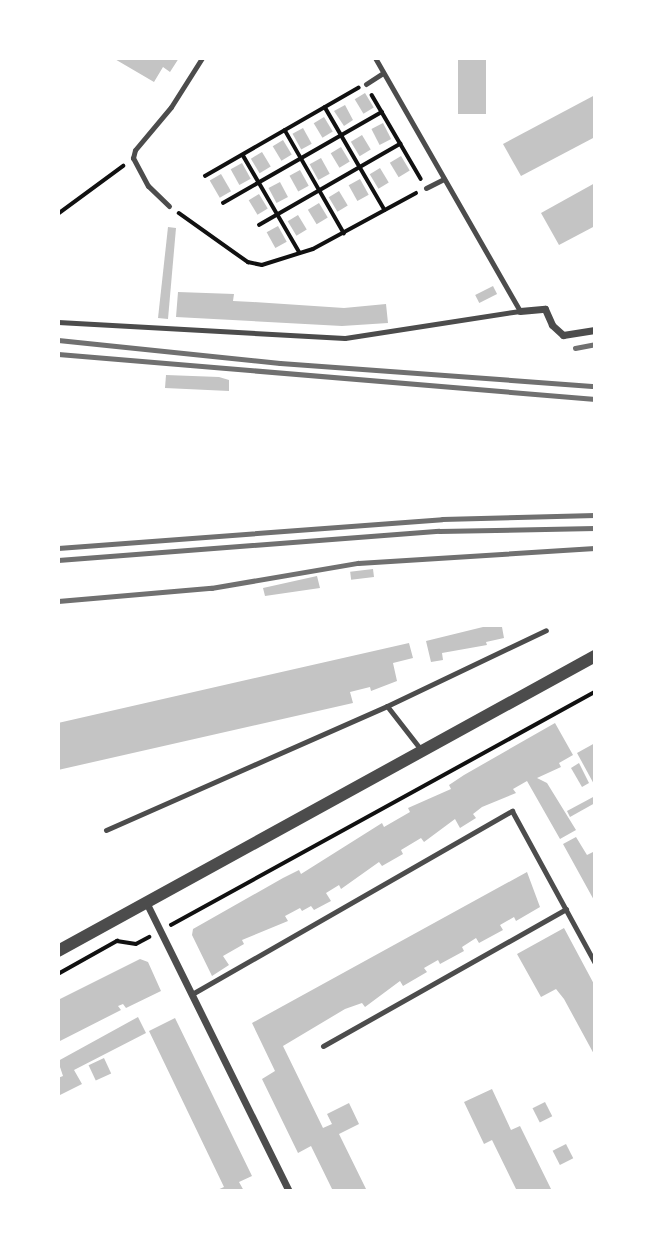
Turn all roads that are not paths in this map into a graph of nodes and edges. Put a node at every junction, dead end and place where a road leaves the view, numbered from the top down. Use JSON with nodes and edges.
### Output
{"nodes":[{"id":1,"x":202,"y":58,"type":"edge"},
{"id":2,"x":375,"y":58,"type":"edge"},
{"id":3,"x":383,"y":73,"type":"junction"},
{"id":4,"x":366,"y":84,"type":"road end"},
{"id":5,"x":444,"y":179,"type":"junction"},
{"id":6,"x":426,"y":188,"type":"road end"},
{"id":7,"x":169,"y":206,"type":"road end"},
{"id":8,"x":520,"y":311,"type":"junction"},
{"id":9,"x":58,"y":322,"type":"edge"},
{"id":10,"x":595,"y":330,"type":"edge"},
{"id":11,"x":546,"y":630,"type":"dead end"},
{"id":12,"x":595,"y":656,"type":"edge"},
{"id":13,"x":387,"y":706,"type":"junction"},
{"id":14,"x":422,"y":751,"type":"junction"},
{"id":15,"x":106,"y":830,"type":"dead end"},
{"id":16,"x":146,"y":902,"type":"junction"},
{"id":17,"x":566,"y":909,"type":"junction"},
{"id":18,"x":58,"y":951,"type":"edge"},
{"id":19,"x":595,"y":962,"type":"edge"},
{"id":20,"x":192,"y":994,"type":"junction"},
{"id":21,"x":323,"y":1046,"type":"dead end"},
{"id":22,"x":289,"y":1191,"type":"edge"}],
"edges":[{"from":1,"to":7,"type":"lane"},
{"from":2,"to":3,"type":"lane"},
{"from":3,"to":4,"type":"lane"},
{"from":3,"to":5,"type":"lane"},
{"from":5,"to":6,"type":"lane"},
{"from":5,"to":8,"type":"lane"},
{"from":8,"to":9,"type":"lane"},
{"from":8,"to":10,"type":"street"},
{"from":11,"to":13,"type":"lane"},
{"from":12,"to":14,"type":"street"},
{"from":13,"to":14,"type":"lane"},
{"from":13,"to":15,"type":"lane"},
{"from":14,"to":16,"type":"street"},
{"from":16,"to":18,"type":"street"},
{"from":16,"to":20,"type":"street"},
{"from":17,"to":19,"type":"lane"},
{"from":17,"to":20,"type":"lane"},
{"from":17,"to":21,"type":"lane"},
{"from":20,"to":22,"type":"street"}]}
